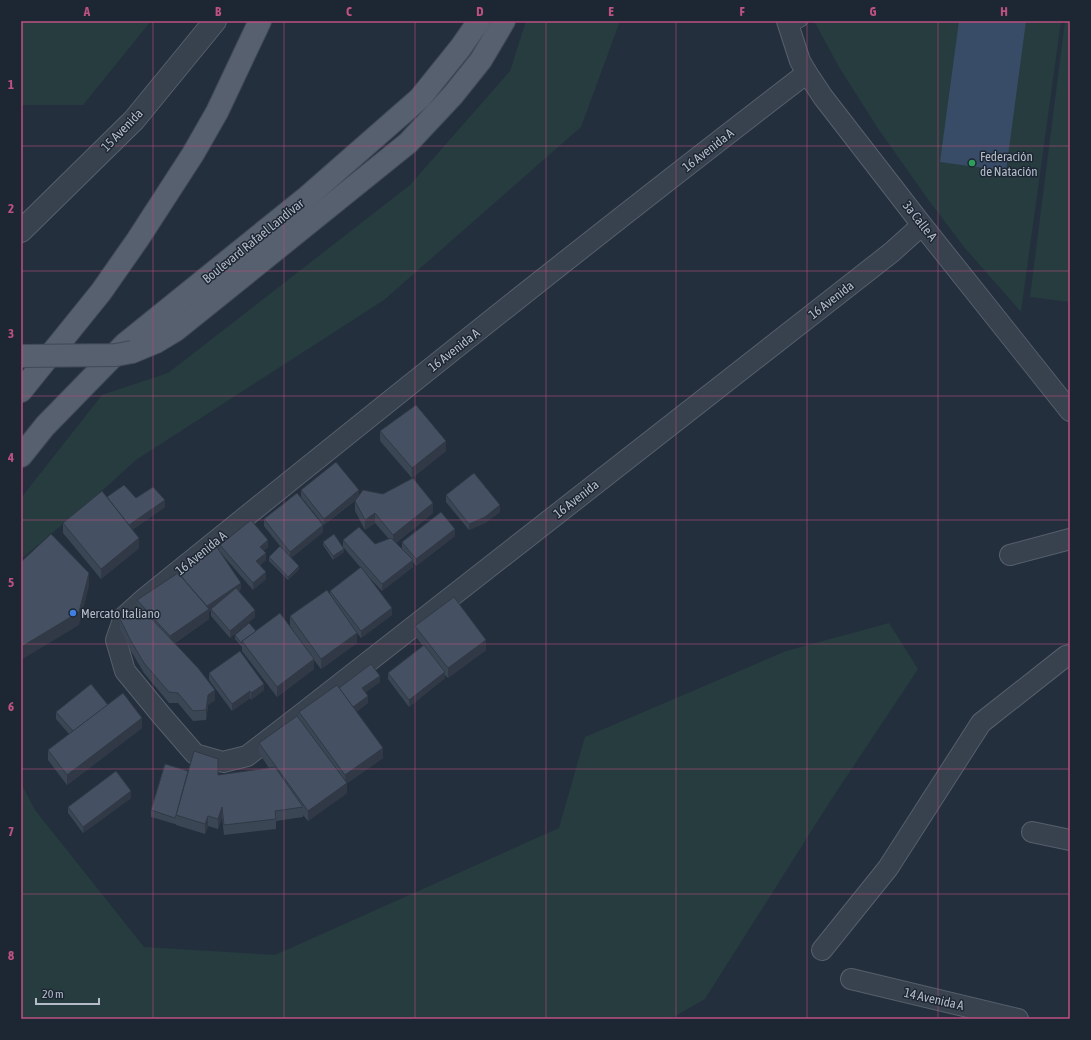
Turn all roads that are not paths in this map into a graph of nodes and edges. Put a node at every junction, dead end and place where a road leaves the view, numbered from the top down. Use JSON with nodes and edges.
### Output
{"nodes":[{"id":1,"x":215,"y":21,"type":"edge"},
{"id":2,"x":260,"y":21,"type":"edge"},
{"id":3,"x":478,"y":21,"type":"edge"},
{"id":4,"x":504,"y":21,"type":"edge"},
{"id":5,"x":792,"y":23,"type":"edge"},
{"id":6,"x":807,"y":74,"type":"junction"},
{"id":7,"x":922,"y":225,"type":"junction"},
{"id":8,"x":21,"y":231,"type":"edge"},
{"id":9,"x":21,"y":356,"type":"edge"},
{"id":10,"x":21,"y":391,"type":"edge"},
{"id":11,"x":1070,"y":411,"type":"edge"},
{"id":12,"x":21,"y":456,"type":"edge"},
{"id":13,"x":1070,"y":539,"type":"edge"},
{"id":14,"x":1010,"y":555,"type":"dead end"},
{"id":15,"x":1070,"y":655,"type":"edge"},
{"id":16,"x":223,"y":762,"type":"joint"},
{"id":17,"x":1032,"y":832,"type":"dead end"},
{"id":18,"x":1070,"y":840,"type":"edge"},
{"id":19,"x":822,"y":950,"type":"dead end"},
{"id":20,"x":851,"y":979,"type":"dead end"},
{"id":21,"x":1018,"y":1019,"type":"edge"}],
"edges":[{"from":1,"to":8,"type":"street","name":"15 Avenida"},
{"from":2,"to":10,"type":"main road"},
{"from":3,"to":12,"type":"main road","name":"Boulevard Rafael Landívar"},
{"from":4,"to":9,"type":"main road","bridge":true},
{"from":5,"to":6,"type":"street","name":"3a Calle A"},
{"from":6,"to":7,"type":"street","name":"3a Calle A"},
{"from":6,"to":16,"type":"street","name":"16 Avenida A"},
{"from":7,"to":11,"type":"street","name":"3a Calle A"},
{"from":7,"to":16,"type":"street","name":"16 Avenida"},
{"from":13,"to":14,"type":"street"},
{"from":15,"to":19,"type":"street"},
{"from":17,"to":18,"type":"street"},
{"from":20,"to":21,"type":"street","name":"14 Avenida A"}]}
